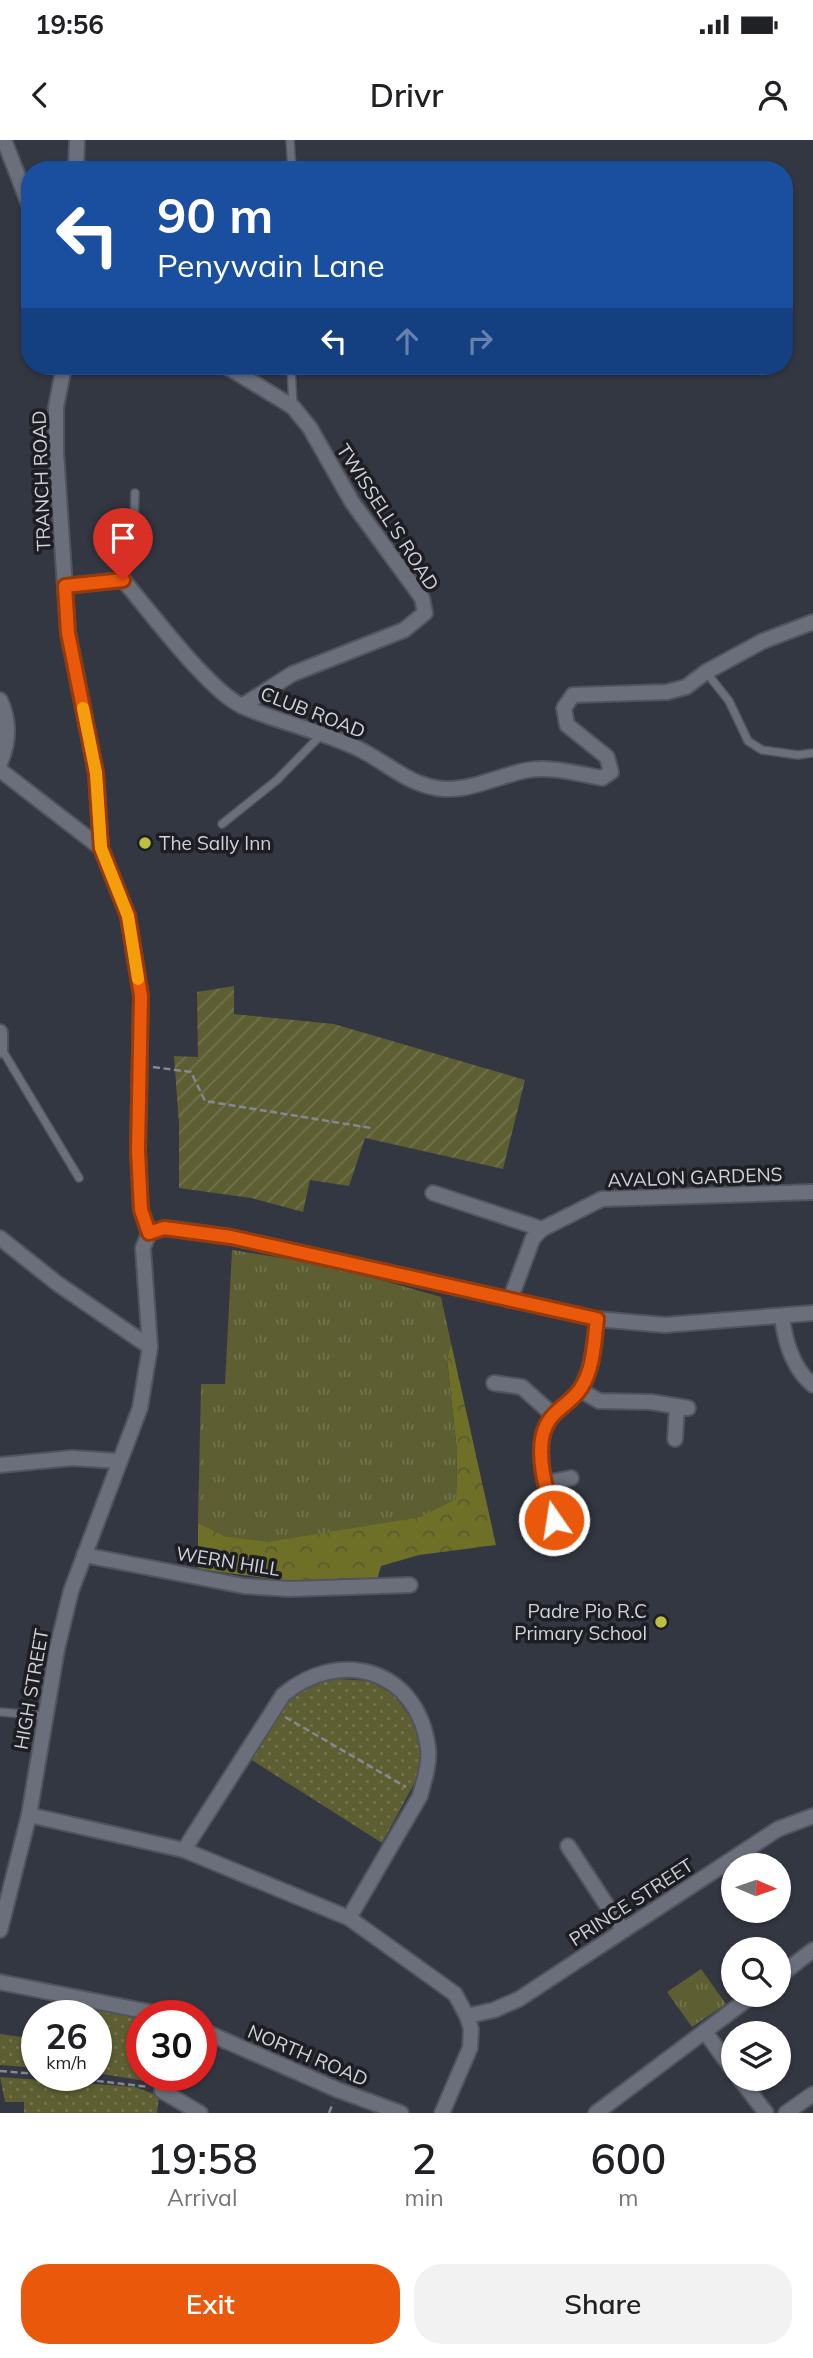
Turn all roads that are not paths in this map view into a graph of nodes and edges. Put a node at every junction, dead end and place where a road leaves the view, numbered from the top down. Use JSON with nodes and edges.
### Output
{"nodes":[{"id":1,"x":4,"y":140,"type":"edge"},
{"id":2,"x":77,"y":140,"type":"edge"},
{"id":3,"x":290,"y":140,"type":"edge"},
{"id":4,"x":76,"y":161,"type":"edge"},
{"id":5,"x":291,"y":161,"type":"edge"},
{"id":6,"x":21,"y":183,"type":"edge"},
{"id":7,"x":63,"y":375,"type":"edge"},
{"id":8,"x":241,"y":375,"type":"edge"},
{"id":9,"x":291,"y":375,"type":"edge"},
{"id":10,"x":293,"y":407,"type":"junction"},
{"id":11,"x":135,"y":493,"type":"dead end"},
{"id":12,"x":123,"y":580,"type":"junction"},
{"id":13,"x":65,"y":586,"type":"junction"},
{"id":14,"x":813,"y":622,"type":"edge"},
{"id":15,"x":706,"y":672,"type":"junction"},
{"id":16,"x":0,"y":700,"type":"edge"},
{"id":17,"x":242,"y":706,"type":"junction"},
{"id":18,"x":323,"y":733,"type":"junction"},
{"id":19,"x":813,"y":753,"type":"edge"},
{"id":20,"x":0,"y":763,"type":"edge"},
{"id":21,"x":0,"y":770,"type":"edge"},
{"id":22,"x":222,"y":824,"type":"dead end"},
{"id":23,"x":101,"y":848,"type":"junction"},
{"id":24,"x":0,"y":1032,"type":"edge"},
{"id":25,"x":0,"y":1049,"type":"edge"},
{"id":26,"x":79,"y":1178,"type":"dead end"},
{"id":27,"x":813,"y":1192,"type":"edge"},
{"id":28,"x":433,"y":1193,"type":"dead end"},
{"id":29,"x":542,"y":1229,"type":"junction"},
{"id":30,"x":149,"y":1233,"type":"junction"},
{"id":31,"x":0,"y":1238,"type":"edge"},
{"id":32,"x":510,"y":1300,"type":"junction"},
{"id":33,"x":813,"y":1313,"type":"edge"},
{"id":34,"x":782,"y":1317,"type":"junction"},
{"id":35,"x":597,"y":1319,"type":"junction"},
{"id":36,"x":150,"y":1347,"type":"junction"},
{"id":37,"x":494,"y":1383,"type":"dead end"},
{"id":38,"x":813,"y":1385,"type":"edge"},
{"id":39,"x":580,"y":1390,"type":"junction"},
{"id":40,"x":552,"y":1414,"type":"junction"},
{"id":41,"x":674,"y":1439,"type":"dead end"},
{"id":42,"x":119,"y":1461,"type":"junction"},
{"id":43,"x":0,"y":1465,"type":"edge"},
{"id":44,"x":571,"y":1478,"type":"dead end"},
{"id":45,"x":545,"y":1483,"type":"junction"},
{"id":46,"x":554,"y":1520,"type":"dead end"},
{"id":47,"x":84,"y":1555,"type":"junction"},
{"id":48,"x":410,"y":1585,"type":"dead end"},
{"id":49,"x":0,"y":1712,"type":"edge"},
{"id":50,"x":45,"y":1716,"type":"junction"},
{"id":51,"x":29,"y":1815,"type":"junction"},
{"id":52,"x":813,"y":1816,"type":"edge"},
{"id":53,"x":568,"y":1846,"type":"dead end"},
{"id":54,"x":184,"y":1850,"type":"junction"},
{"id":55,"x":349,"y":1918,"type":"junction"},
{"id":56,"x":0,"y":1930,"type":"edge"},
{"id":57,"x":623,"y":1930,"type":"junction"},
{"id":58,"x":813,"y":1950,"type":"edge"},
{"id":59,"x":791,"y":1967,"type":"edge"},
{"id":60,"x":0,"y":1982,"type":"edge"},
{"id":61,"x":126,"y":2007,"type":"edge"},
{"id":62,"x":737,"y":2007,"type":"edge"},
{"id":63,"x":467,"y":2016,"type":"junction"},
{"id":64,"x":705,"y":2032,"type":"junction"},
{"id":65,"x":217,"y":2037,"type":"edge"},
{"id":66,"x":721,"y":2054,"type":"edge"},
{"id":67,"x":162,"y":2091,"type":"dead end"},
{"id":68,"x":749,"y":2091,"type":"edge"},
{"id":69,"x":813,"y":2094,"type":"edge"},
{"id":70,"x":192,"y":2111,"type":"edge"},
{"id":71,"x":401,"y":2113,"type":"edge"},
{"id":72,"x":442,"y":2113,"type":"edge"},
{"id":73,"x":596,"y":2113,"type":"edge"},
{"id":74,"x":766,"y":2113,"type":"edge"},
{"id":75,"x":786,"y":2113,"type":"edge"}],
"edges":[{"from":1,"to":6,"type":"street"},
{"from":2,"to":4,"type":"street"},
{"from":3,"to":5,"type":"lane"},
{"from":7,"to":13,"type":"street","name":"TRANCH ROAD"},
{"from":8,"to":10,"type":"street","name":"TWISSELL'S ROAD"},
{"from":9,"to":10,"type":"lane"},
{"from":10,"to":17,"type":"street","name":"TWISSELL'S ROAD"},
{"from":11,"to":12,"type":"lane"},
{"from":12,"to":13,"type":"street"},
{"from":12,"to":17,"type":"street","name":"CLUB ROAD"},
{"from":13,"to":23,"type":"street","name":"TRANCH ROAD"},
{"from":14,"to":15,"type":"street","name":"CLUB ROAD"},
{"from":15,"to":18,"type":"street","name":"CLUB ROAD"},
{"from":15,"to":19,"type":"lane"},
{"from":16,"to":20,"type":"street"},
{"from":17,"to":18,"type":"street","name":"CLUB ROAD"},
{"from":18,"to":22,"type":"lane"},
{"from":21,"to":23,"type":"street"},
{"from":23,"to":30,"type":"street","name":"TRANCH ROAD"},
{"from":24,"to":25,"type":"street"},
{"from":25,"to":26,"type":"lane"},
{"from":27,"to":29,"type":"street","name":"AVALON GARDENS"},
{"from":28,"to":29,"type":"street"},
{"from":29,"to":32,"type":"street"},
{"from":30,"to":32,"type":"street"},
{"from":30,"to":36,"type":"street","name":"TRANCH ROAD"},
{"from":31,"to":36,"type":"street"},
{"from":32,"to":35,"type":"street"},
{"from":33,"to":34,"type":"street"},
{"from":34,"to":35,"type":"street"},
{"from":34,"to":38,"type":"street"},
{"from":35,"to":39,"type":"street"},
{"from":36,"to":42,"type":"street","name":"TRANCH ROAD"},
{"from":37,"to":40,"type":"street"},
{"from":39,"to":40,"type":"street"},
{"from":39,"to":41,"type":"street"},
{"from":40,"to":45,"type":"street"},
{"from":42,"to":43,"type":"street"},
{"from":42,"to":47,"type":"street","name":"HIGH STREET"},
{"from":44,"to":45,"type":"street"},
{"from":45,"to":46,"type":"street"},
{"from":47,"to":48,"type":"street","name":"WERN HILL"},
{"from":47,"to":50,"type":"street","name":"HIGH STREET"},
{"from":49,"to":50,"type":"lane"},
{"from":50,"to":51,"type":"street","name":"HIGH STREET"},
{"from":51,"to":54,"type":"street"},
{"from":51,"to":56,"type":"street","name":"HIGH STREET"},
{"from":52,"to":57,"type":"street","name":"PRINCE STREET"},
{"from":53,"to":57,"type":"street"},
{"from":54,"to":55,"type":"street"},
{"from":54,"to":55,"type":"street"},
{"from":55,"to":63,"type":"street"},
{"from":57,"to":63,"type":"street","name":"PRINCE STREET"},
{"from":58,"to":59,"type":"street"},
{"from":60,"to":61,"type":"street"},
{"from":62,"to":64,"type":"street"},
{"from":63,"to":72,"type":"street"},
{"from":64,"to":66,"type":"street"},
{"from":64,"to":73,"type":"street"},
{"from":65,"to":71,"type":"street","name":"NORTH ROAD"},
{"from":67,"to":70,"type":"street"},
{"from":68,"to":74,"type":"street"},
{"from":69,"to":75,"type":"street"}]}
